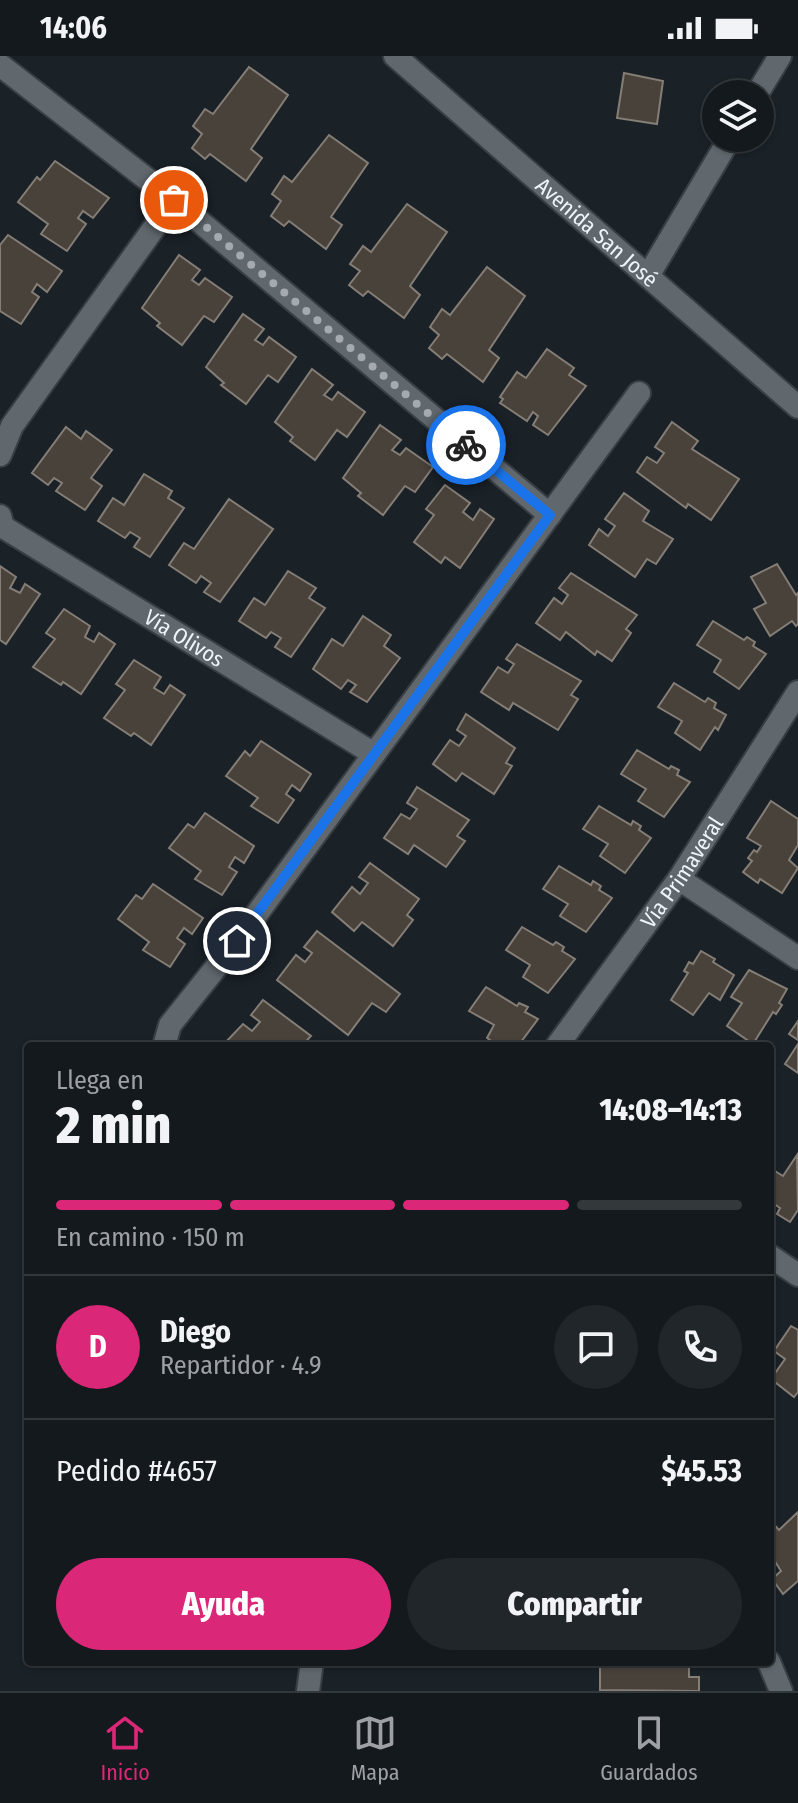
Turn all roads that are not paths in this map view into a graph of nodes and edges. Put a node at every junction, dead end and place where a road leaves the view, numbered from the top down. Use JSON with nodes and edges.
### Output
{"nodes":[{"id":1,"x":395,"y":56,"type":"edge"},
{"id":2,"x":780,"y":56,"type":"edge"},
{"id":3,"x":0,"y":65,"type":"edge"},
{"id":4,"x":765,"y":80,"type":"edge"},
{"id":5,"x":722,"y":152,"type":"edge"},
{"id":6,"x":174,"y":200,"type":"junction"},
{"id":7,"x":648,"y":276,"type":"junction"},
{"id":8,"x":639,"y":393,"type":"dead end"},
{"id":9,"x":798,"y":407,"type":"edge"},
{"id":10,"x":0,"y":455,"type":"edge"},
{"id":11,"x":550,"y":515,"type":"junction"},
{"id":12,"x":0,"y":516,"type":"edge"},
{"id":13,"x":798,"y":692,"type":"edge"},
{"id":14,"x":374,"y":754,"type":"junction"},
{"id":15,"x":679,"y":879,"type":"junction"},
{"id":16,"x":798,"y":958,"type":"edge"},
{"id":17,"x":165,"y":1042,"type":"edge"},
{"id":18,"x":560,"y":1042,"type":"edge"},
{"id":19,"x":774,"y":1259,"type":"edge"},
{"id":20,"x":798,"y":1275,"type":"edge"},
{"id":21,"x":311,"y":1666,"type":"edge"},
{"id":22,"x":771,"y":1666,"type":"edge"},
{"id":23,"x":308,"y":1691,"type":"edge"},
{"id":24,"x":781,"y":1691,"type":"edge"}],
"edges":[{"from":1,"to":7,"type":"street","name":"Avenida San José"},
{"from":2,"to":4,"type":"street"},
{"from":3,"to":6,"type":"street"},
{"from":5,"to":7,"type":"street"},
{"from":6,"to":10,"type":"street"},
{"from":6,"to":11,"type":"street"},
{"from":7,"to":9,"type":"street","name":"Avenida San José"},
{"from":8,"to":11,"type":"street"},
{"from":11,"to":14,"type":"street"},
{"from":12,"to":14,"type":"street","name":"Vía Olivos"},
{"from":13,"to":15,"type":"street","name":"Vía Primaveral"},
{"from":14,"to":17,"type":"street"},
{"from":15,"to":16,"type":"street"},
{"from":15,"to":18,"type":"street","name":"Vía Primaveral"},
{"from":19,"to":20,"type":"street"},
{"from":21,"to":23,"type":"street"},
{"from":22,"to":24,"type":"street"}]}
